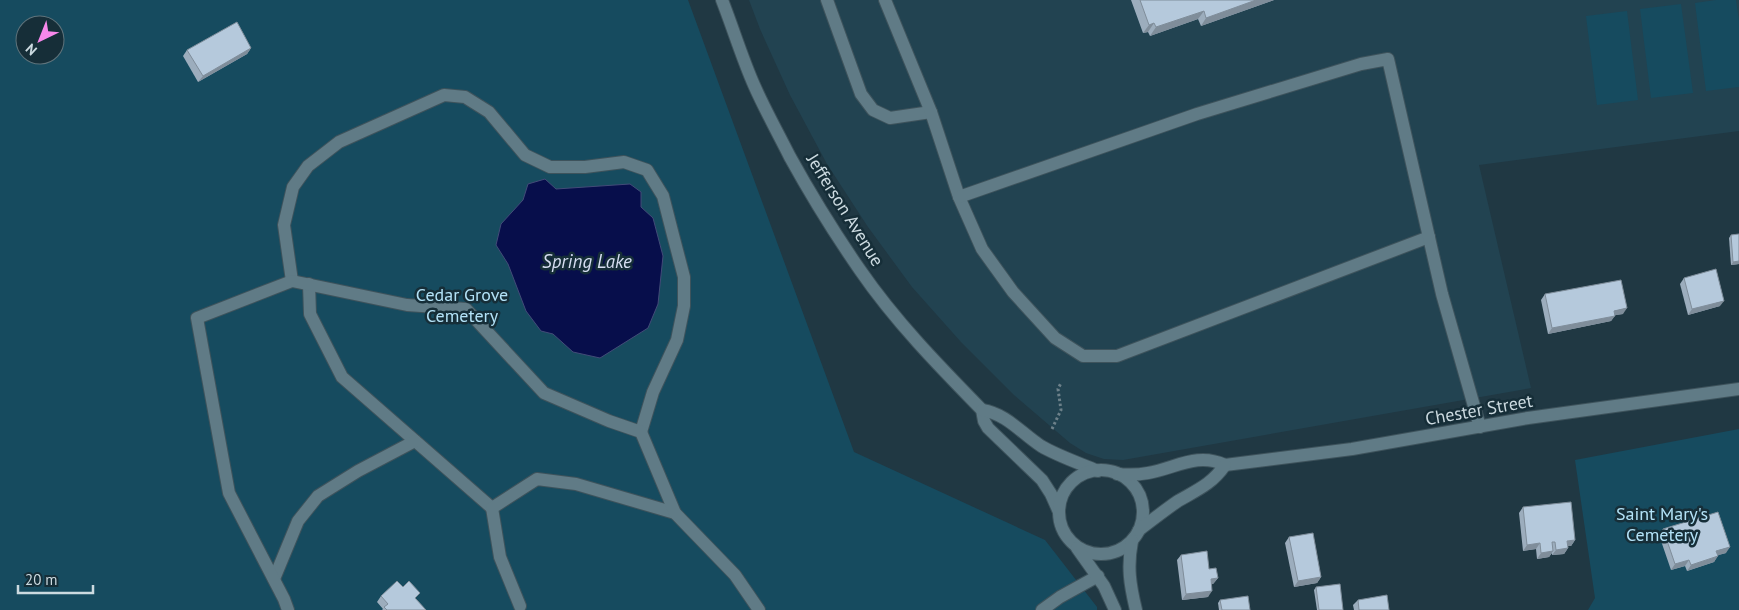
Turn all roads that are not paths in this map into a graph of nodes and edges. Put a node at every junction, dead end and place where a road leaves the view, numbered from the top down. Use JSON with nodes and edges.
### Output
{"nodes":[{"id":1,"x":722,"y":0,"type":"edge"},
{"id":2,"x":827,"y":0,"type":"edge"},
{"id":3,"x":885,"y":0,"type":"edge"},
{"id":4,"x":931,"y":112,"type":"junction"},
{"id":5,"x":959,"y":197,"type":"junction"},
{"id":6,"x":1429,"y":237,"type":"junction"},
{"id":7,"x":292,"y":281,"type":"junction"},
{"id":8,"x":309,"y":284,"type":"junction"},
{"id":9,"x":1739,"y":389,"type":"edge"},
{"id":10,"x":982,"y":410,"type":"junction"},
{"id":11,"x":1480,"y":427,"type":"junction"},
{"id":12,"x":641,"y":432,"type":"junction"},
{"id":13,"x":415,"y":441,"type":"junction"},
{"id":14,"x":1225,"y":465,"type":"junction"},
{"id":15,"x":1098,"y":471,"type":"junction"},
{"id":16,"x":1117,"y":474,"type":"junction"},
{"id":17,"x":492,"y":508,"type":"junction"},
{"id":18,"x":1059,"y":512,"type":"junction"},
{"id":19,"x":675,"y":513,"type":"junction"},
{"id":20,"x":1139,"y":530,"type":"junction"},
{"id":21,"x":1132,"y":541,"type":"junction"},
{"id":22,"x":1076,"y":546,"type":"junction"},
{"id":23,"x":1098,"y":576,"type":"junction"},
{"id":24,"x":274,"y":580,"type":"junction"},
{"id":25,"x":519,"y":609,"type":"edge"},
{"id":26,"x":288,"y":610,"type":"edge"},
{"id":27,"x":759,"y":610,"type":"edge"},
{"id":28,"x":1042,"y":610,"type":"edge"},
{"id":29,"x":1115,"y":610,"type":"edge"},
{"id":30,"x":1136,"y":610,"type":"edge"}],
"edges":[{"from":1,"to":10,"type":"main road","name":"Jefferson Avenue"},
{"from":2,"to":4,"type":"main road"},
{"from":3,"to":4,"type":"main road"},
{"from":4,"to":5,"type":"main road"},
{"from":5,"to":6,"type":"main road"},
{"from":5,"to":6,"type":"main road"},
{"from":6,"to":11,"type":"main road"},
{"from":7,"to":8,"type":"main road"},
{"from":7,"to":12,"type":"main road"},
{"from":7,"to":24,"type":"main road"},
{"from":8,"to":12,"type":"main road"},
{"from":8,"to":13,"type":"main road"},
{"from":9,"to":11,"type":"main road","name":"Chester Street"},
{"from":10,"to":15,"type":"main road","name":"Jefferson Avenue"},
{"from":10,"to":18,"type":"main road","name":"Jefferson Avenue"},
{"from":11,"to":14,"type":"main road","name":"Chester Street"},
{"from":12,"to":19,"type":"main road"},
{"from":13,"to":17,"type":"main road"},
{"from":13,"to":24,"type":"main road"},
{"from":14,"to":16,"type":"main road","name":"Chester Street"},
{"from":14,"to":20,"type":"main road"},
{"from":15,"to":16,"type":"main road"},
{"from":15,"to":18,"type":"main road"},
{"from":16,"to":20,"type":"main road"},
{"from":17,"to":19,"type":"main road"},
{"from":17,"to":25,"type":"main road"},
{"from":18,"to":22,"type":"main road"},
{"from":19,"to":27,"type":"main road"},
{"from":20,"to":21,"type":"main road"},
{"from":21,"to":22,"type":"main road"},
{"from":21,"to":30,"type":"main road"},
{"from":22,"to":23,"type":"main road"},
{"from":23,"to":28,"type":"main road"},
{"from":23,"to":29,"type":"main road"},
{"from":24,"to":26,"type":"main road"}]}
